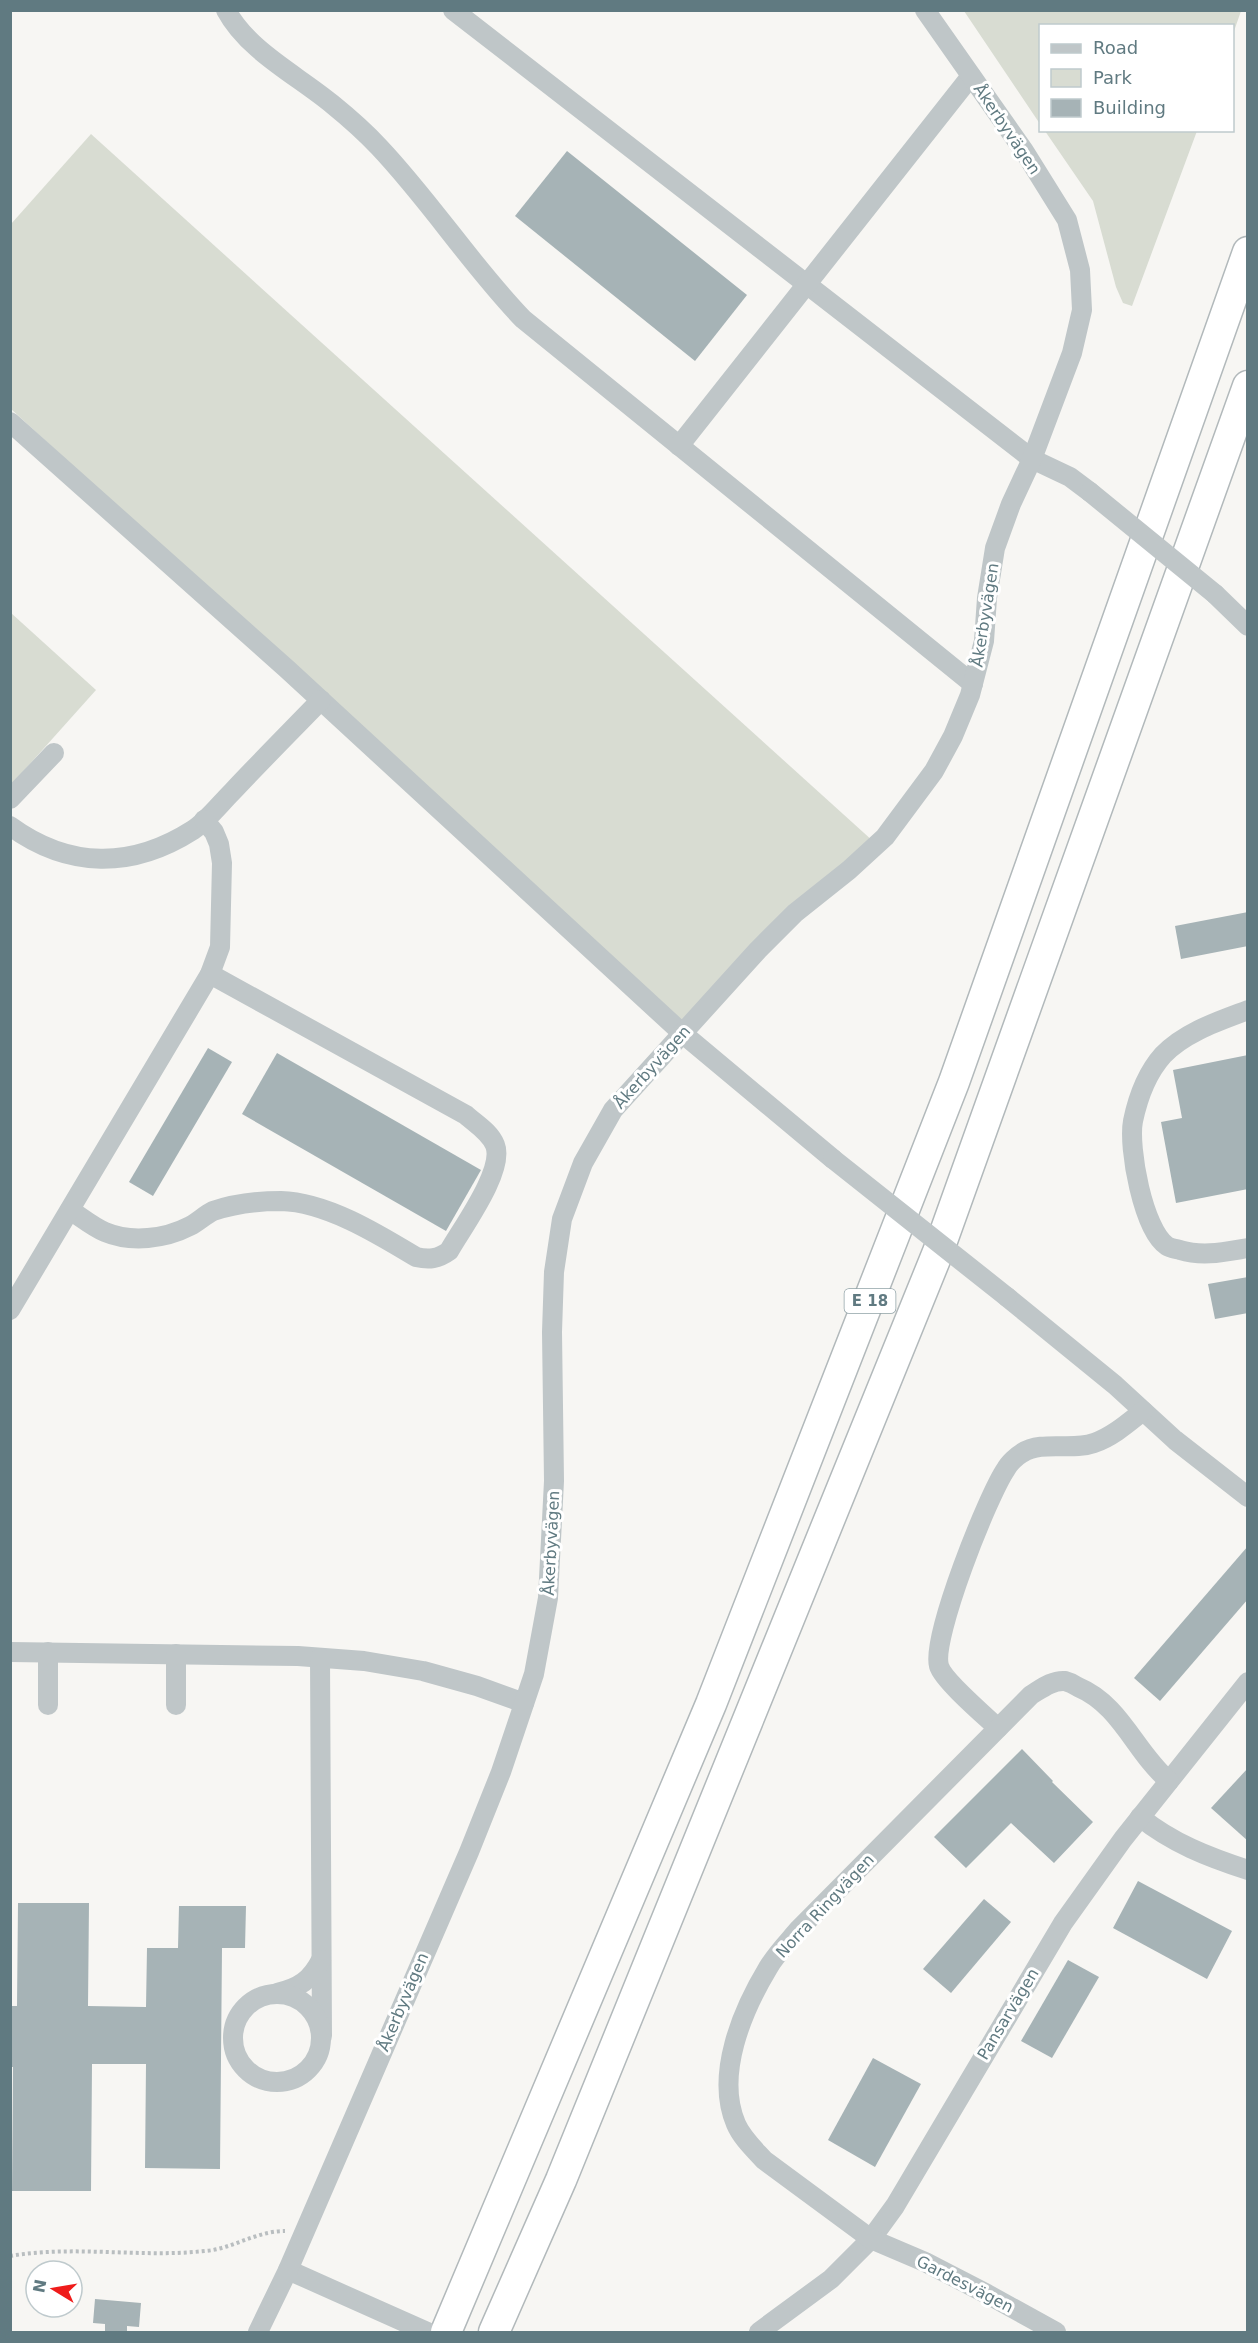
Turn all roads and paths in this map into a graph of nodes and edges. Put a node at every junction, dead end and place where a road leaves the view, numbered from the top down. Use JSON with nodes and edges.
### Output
{"nodes":[{"id":1,"x":226,"y":10,"type":"edge"},
{"id":2,"x":453,"y":10,"type":"edge"},
{"id":3,"x":925,"y":10,"type":"edge"},
{"id":4,"x":971,"y":76,"type":"junction"},
{"id":5,"x":1248,"y":252,"type":"edge"},
{"id":6,"x":807,"y":283,"type":"junction"},
{"id":7,"x":1248,"y":386,"type":"edge"},
{"id":8,"x":10,"y":422,"type":"edge"},
{"id":9,"x":679,"y":446,"type":"junction"},
{"id":10,"x":1032,"y":459,"type":"junction"},
{"id":11,"x":1248,"y":626,"type":"edge"},
{"id":12,"x":973,"y":684,"type":"junction"},
{"id":13,"x":321,"y":700,"type":"junction"},
{"id":14,"x":54,"y":753,"type":"dead end"},
{"id":15,"x":10,"y":798,"type":"edge"},
{"id":16,"x":204,"y":820,"type":"junction"},
{"id":17,"x":10,"y":826,"type":"edge"},
{"id":18,"x":210,"y":974,"type":"junction"},
{"id":19,"x":1248,"y":1010,"type":"edge"},
{"id":20,"x":682,"y":1033,"type":"junction"},
{"id":21,"x":70,"y":1210,"type":"junction"},
{"id":22,"x":1248,"y":1248,"type":"edge"},
{"id":23,"x":10,"y":1310,"type":"edge"},
{"id":24,"x":1143,"y":1411,"type":"junction"},
{"id":25,"x":1248,"y":1497,"type":"edge"},
{"id":26,"x":10,"y":1652,"type":"edge"},
{"id":27,"x":48,"y":1652,"type":"junction"},
{"id":28,"x":176,"y":1654,"type":"junction"},
{"id":29,"x":320,"y":1658,"type":"junction"},
{"id":30,"x":1248,"y":1682,"type":"edge"},
{"id":31,"x":524,"y":1703,"type":"junction"},
{"id":32,"x":48,"y":1705,"type":"dead end"},
{"id":33,"x":176,"y":1705,"type":"dead end"},
{"id":34,"x":998,"y":1728,"type":"junction"},
{"id":35,"x":1169,"y":1781,"type":"junction"},
{"id":36,"x":1140,"y":1817,"type":"junction"},
{"id":37,"x":1248,"y":1870,"type":"edge"},
{"id":38,"x":321,"y":1960,"type":"junction"},
{"id":39,"x":277,"y":1993,"type":"junction"},
{"id":40,"x":322,"y":2036,"type":"junction"},
{"id":41,"x":303,"y":2236,"type":"junction"},
{"id":42,"x":871,"y":2239,"type":"junction"},
{"id":43,"x":10,"y":2256,"type":"edge"},
{"id":44,"x":288,"y":2270,"type":"junction"},
{"id":45,"x":258,"y":2332,"type":"edge"},
{"id":46,"x":427,"y":2332,"type":"edge"},
{"id":47,"x":446,"y":2332,"type":"edge"},
{"id":48,"x":494,"y":2332,"type":"edge"},
{"id":49,"x":759,"y":2332,"type":"edge"},
{"id":50,"x":1056,"y":2332,"type":"edge"}],
"edges":[{"from":1,"to":9,"type":"lane"},
{"from":2,"to":6,"type":"lane"},
{"from":3,"to":4,"type":"lane","name":"Åkerbyvägen"},
{"from":4,"to":6,"type":"lane"},
{"from":4,"to":10,"type":"lane","name":"Åkerbyvägen"},
{"from":5,"to":47,"type":"highway","number":"E 18"},
{"from":6,"to":9,"type":"lane"},
{"from":6,"to":10,"type":"lane"},
{"from":7,"to":48,"type":"highway","number":"E 18"},
{"from":8,"to":13,"type":"lane"},
{"from":9,"to":12,"type":"lane"},
{"from":10,"to":11,"type":"lane","bridge":true},
{"from":10,"to":12,"type":"lane","name":"Åkerbyvägen"},
{"from":12,"to":20,"type":"lane","name":"Åkerbyvägen"},
{"from":13,"to":16,"type":"lane"},
{"from":13,"to":20,"type":"lane"},
{"from":14,"to":15,"type":"lane"},
{"from":16,"to":17,"type":"lane"},
{"from":16,"to":18,"type":"lane"},
{"from":18,"to":21,"type":"lane"},
{"from":18,"to":21,"type":"lane"},
{"from":19,"to":22,"type":"lane"},
{"from":20,"to":24,"type":"lane","bridge":true},
{"from":20,"to":31,"type":"lane","name":"Åkerbyvägen"},
{"from":21,"to":23,"type":"lane"},
{"from":24,"to":25,"type":"lane"},
{"from":24,"to":34,"type":"lane"},
{"from":26,"to":27,"type":"lane"},
{"from":27,"to":28,"type":"lane"},
{"from":27,"to":32,"type":"lane"},
{"from":28,"to":29,"type":"lane"},
{"from":28,"to":33,"type":"lane"},
{"from":29,"to":31,"type":"lane"},
{"from":29,"to":38,"type":"lane"},
{"from":30,"to":35,"type":"lane","name":"Pansarvägen"},
{"from":31,"to":41,"type":"lane","name":"Åkerbyvägen"},
{"from":34,"to":35,"type":"lane","name":"Norra Ringvägen"},
{"from":34,"to":42,"type":"lane","name":"Norra Ringvägen"},
{"from":35,"to":36,"type":"lane","name":"Pansarvägen"},
{"from":36,"to":37,"type":"lane"},
{"from":36,"to":42,"type":"lane","name":"Pansarvägen"},
{"from":38,"to":39,"type":"lane"},
{"from":38,"to":40,"type":"lane"},
{"from":39,"to":40,"type":"lane"},
{"from":39,"to":40,"type":"lane"},
{"from":41,"to":43,"type":"path"},
{"from":41,"to":44,"type":"lane","name":"Åkerbyvägen"},
{"from":42,"to":49,"type":"lane","name":"Pansarvägen"},
{"from":42,"to":50,"type":"lane","name":"Gardesvägen"},
{"from":44,"to":45,"type":"lane","name":"Åkerbyvägen"},
{"from":44,"to":46,"type":"lane"}]}
